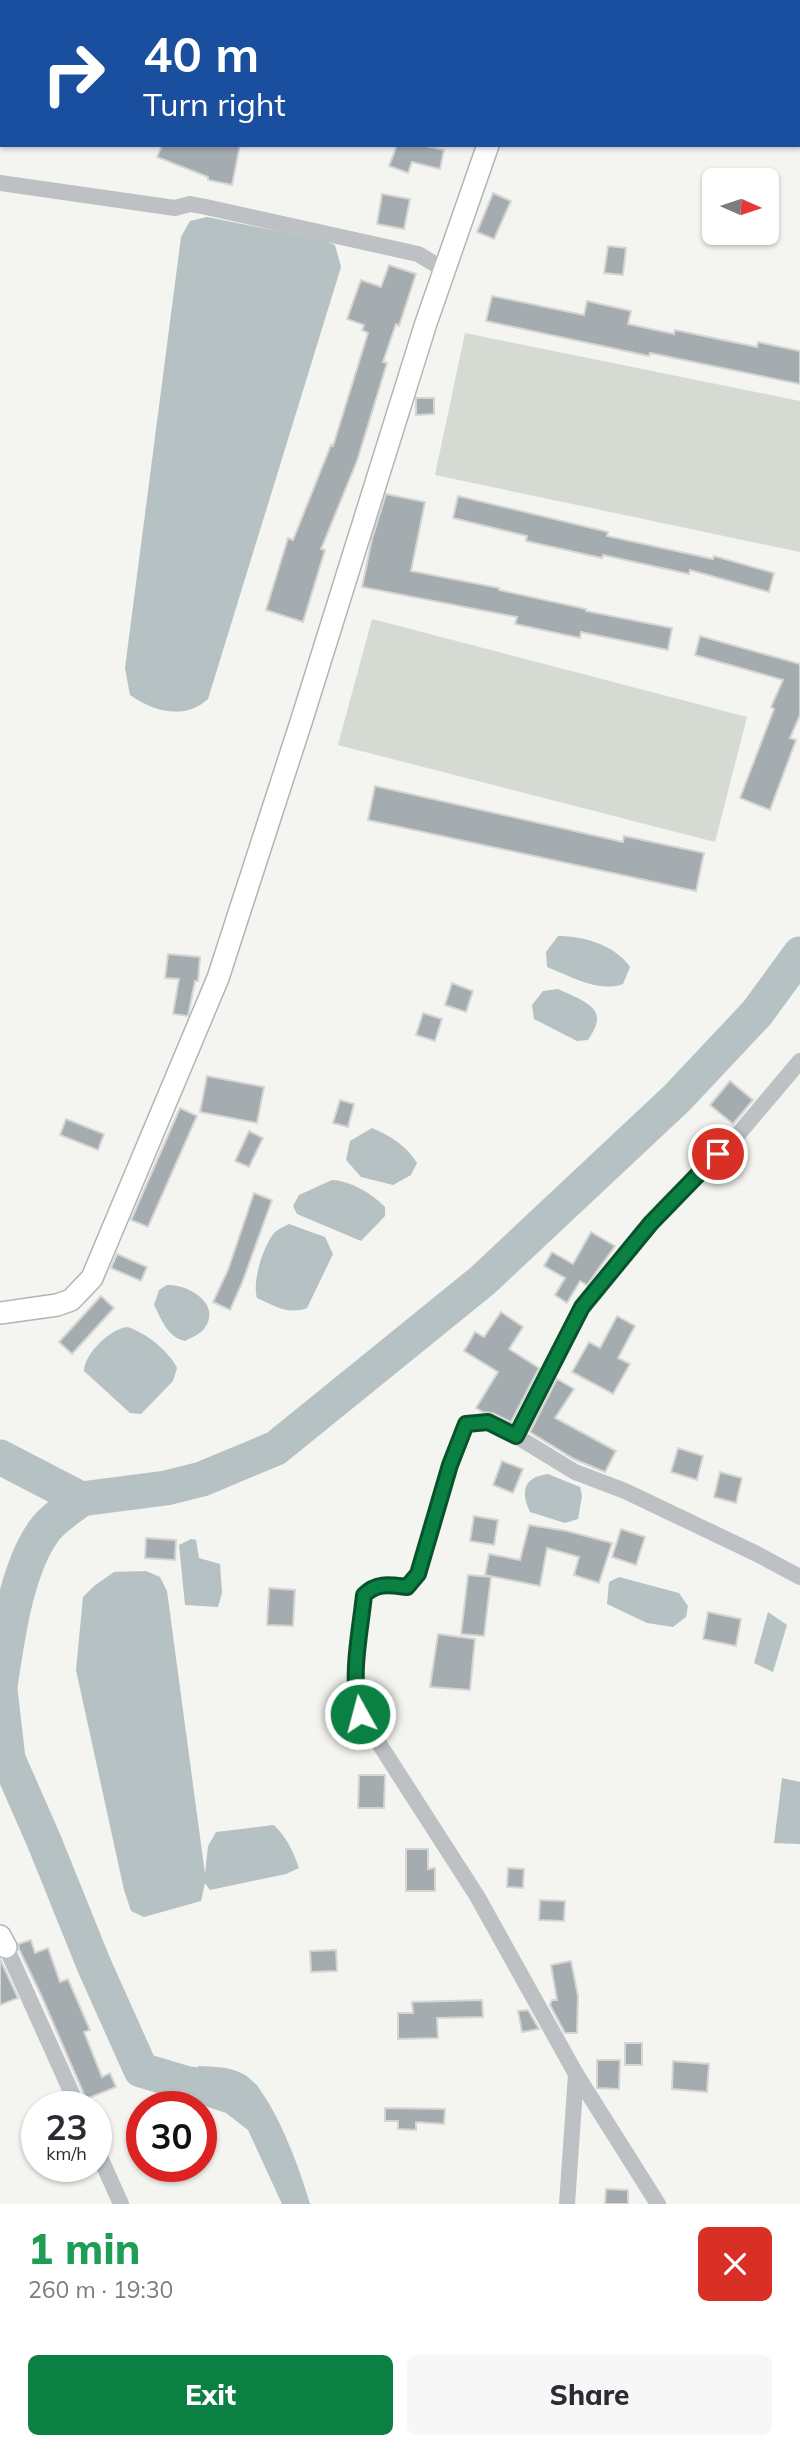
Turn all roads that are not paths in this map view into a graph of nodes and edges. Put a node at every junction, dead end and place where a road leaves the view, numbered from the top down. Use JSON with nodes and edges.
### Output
{"nodes":[{"id":1,"x":487,"y":147,"type":"edge"},
{"id":2,"x":0,"y":183,"type":"edge"},
{"id":3,"x":445,"y":270,"type":"junction"},
{"id":4,"x":800,"y":1061,"type":"edge"},
{"id":5,"x":0,"y":1313,"type":"edge"},
{"id":6,"x":516,"y":1436,"type":"junction"},
{"id":7,"x":800,"y":1577,"type":"edge"},
{"id":8,"x":3,"y":1942,"type":"edge"},
{"id":9,"x":576,"y":2074,"type":"junction"},
{"id":10,"x":71,"y":2091,"type":"edge"},
{"id":11,"x":111,"y":2182,"type":"edge"},
{"id":12,"x":121,"y":2204,"type":"edge"},
{"id":13,"x":567,"y":2204,"type":"edge"},
{"id":14,"x":658,"y":2204,"type":"edge"}],
"edges":[{"from":1,"to":3,"type":"street"},
{"from":2,"to":3,"type":"street"},
{"from":3,"to":5,"type":"street"},
{"from":4,"to":6,"type":"street"},
{"from":6,"to":7,"type":"street"},
{"from":6,"to":9,"type":"street"},
{"from":8,"to":10,"type":"street"},
{"from":9,"to":13,"type":"street"},
{"from":9,"to":14,"type":"street"},
{"from":11,"to":12,"type":"street"}]}
